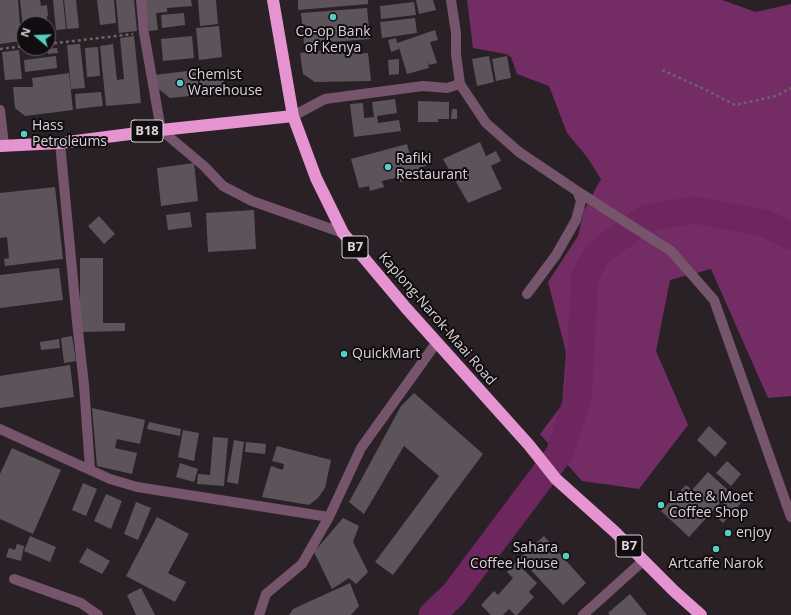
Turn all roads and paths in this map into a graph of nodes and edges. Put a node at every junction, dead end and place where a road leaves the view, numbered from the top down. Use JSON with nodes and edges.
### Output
{"nodes":[{"id":1,"x":142,"y":0,"type":"edge"},
{"id":2,"x":273,"y":0,"type":"edge"},
{"id":3,"x":451,"y":0,"type":"edge"},
{"id":4,"x":144,"y":32,"type":"junction"},
{"id":5,"x":56,"y":43,"type":"edge"},
{"id":6,"x":16,"y":47,"type":"edge"},
{"id":7,"x":0,"y":49,"type":"edge"},
{"id":8,"x":662,"y":70,"type":"dead end"},
{"id":9,"x":460,"y":84,"type":"junction"},
{"id":10,"x":791,"y":88,"type":"edge"},
{"id":11,"x":0,"y":110,"type":"edge"},
{"id":12,"x":293,"y":116,"type":"junction"},
{"id":13,"x":161,"y":130,"type":"junction"},
{"id":14,"x":60,"y":143,"type":"junction"},
{"id":15,"x":2,"y":146,"type":"edge"},
{"id":16,"x":577,"y":192,"type":"junction"},
{"id":17,"x":343,"y":233,"type":"junction"},
{"id":18,"x":527,"y":294,"type":"dead end"},
{"id":19,"x":437,"y":342,"type":"junction"},
{"id":20,"x":0,"y":429,"type":"edge"},
{"id":21,"x":90,"y":469,"type":"junction"},
{"id":22,"x":329,"y":517,"type":"junction"},
{"id":23,"x":791,"y":517,"type":"edge"},
{"id":24,"x":644,"y":560,"type":"junction"},
{"id":25,"x":14,"y":579,"type":"dead end"},
{"id":26,"x":98,"y":615,"type":"edge"},
{"id":27,"x":259,"y":615,"type":"edge"},
{"id":28,"x":583,"y":615,"type":"edge"},
{"id":29,"x":701,"y":615,"type":"edge"}],
"edges":[{"from":1,"to":4,"type":"street"},
{"from":2,"to":12,"type":"highway","name":"Kaplong-Narok-Maai Road","number":"B7"},
{"from":3,"to":9,"type":"street"},
{"from":4,"to":5,"type":"path"},
{"from":4,"to":13,"type":"street"},
{"from":6,"to":7,"type":"path"},
{"from":8,"to":10,"type":"path"},
{"from":9,"to":12,"type":"street"},
{"from":9,"to":16,"type":"street"},
{"from":11,"to":15,"type":"street"},
{"from":12,"to":13,"type":"highway","number":"B18"},
{"from":12,"to":17,"type":"highway","name":"Kaplong-Narok-Maai Road","number":"B7"},
{"from":13,"to":14,"type":"highway","number":"B18"},
{"from":13,"to":17,"type":"street"},
{"from":14,"to":15,"type":"highway","number":"B18"},
{"from":14,"to":21,"type":"street"},
{"from":16,"to":18,"type":"street"},
{"from":16,"to":23,"type":"street"},
{"from":17,"to":19,"type":"highway","name":"Kaplong-Narok-Maai Road","number":"B7"},
{"from":19,"to":22,"type":"street"},
{"from":19,"to":24,"type":"highway","name":"Kaplong-Narok-Maai Road","number":"B7"},
{"from":20,"to":21,"type":"street"},
{"from":21,"to":22,"type":"street"},
{"from":22,"to":27,"type":"street"},
{"from":24,"to":28,"type":"street"},
{"from":24,"to":29,"type":"highway","number":"B7"},
{"from":25,"to":26,"type":"street"}]}
